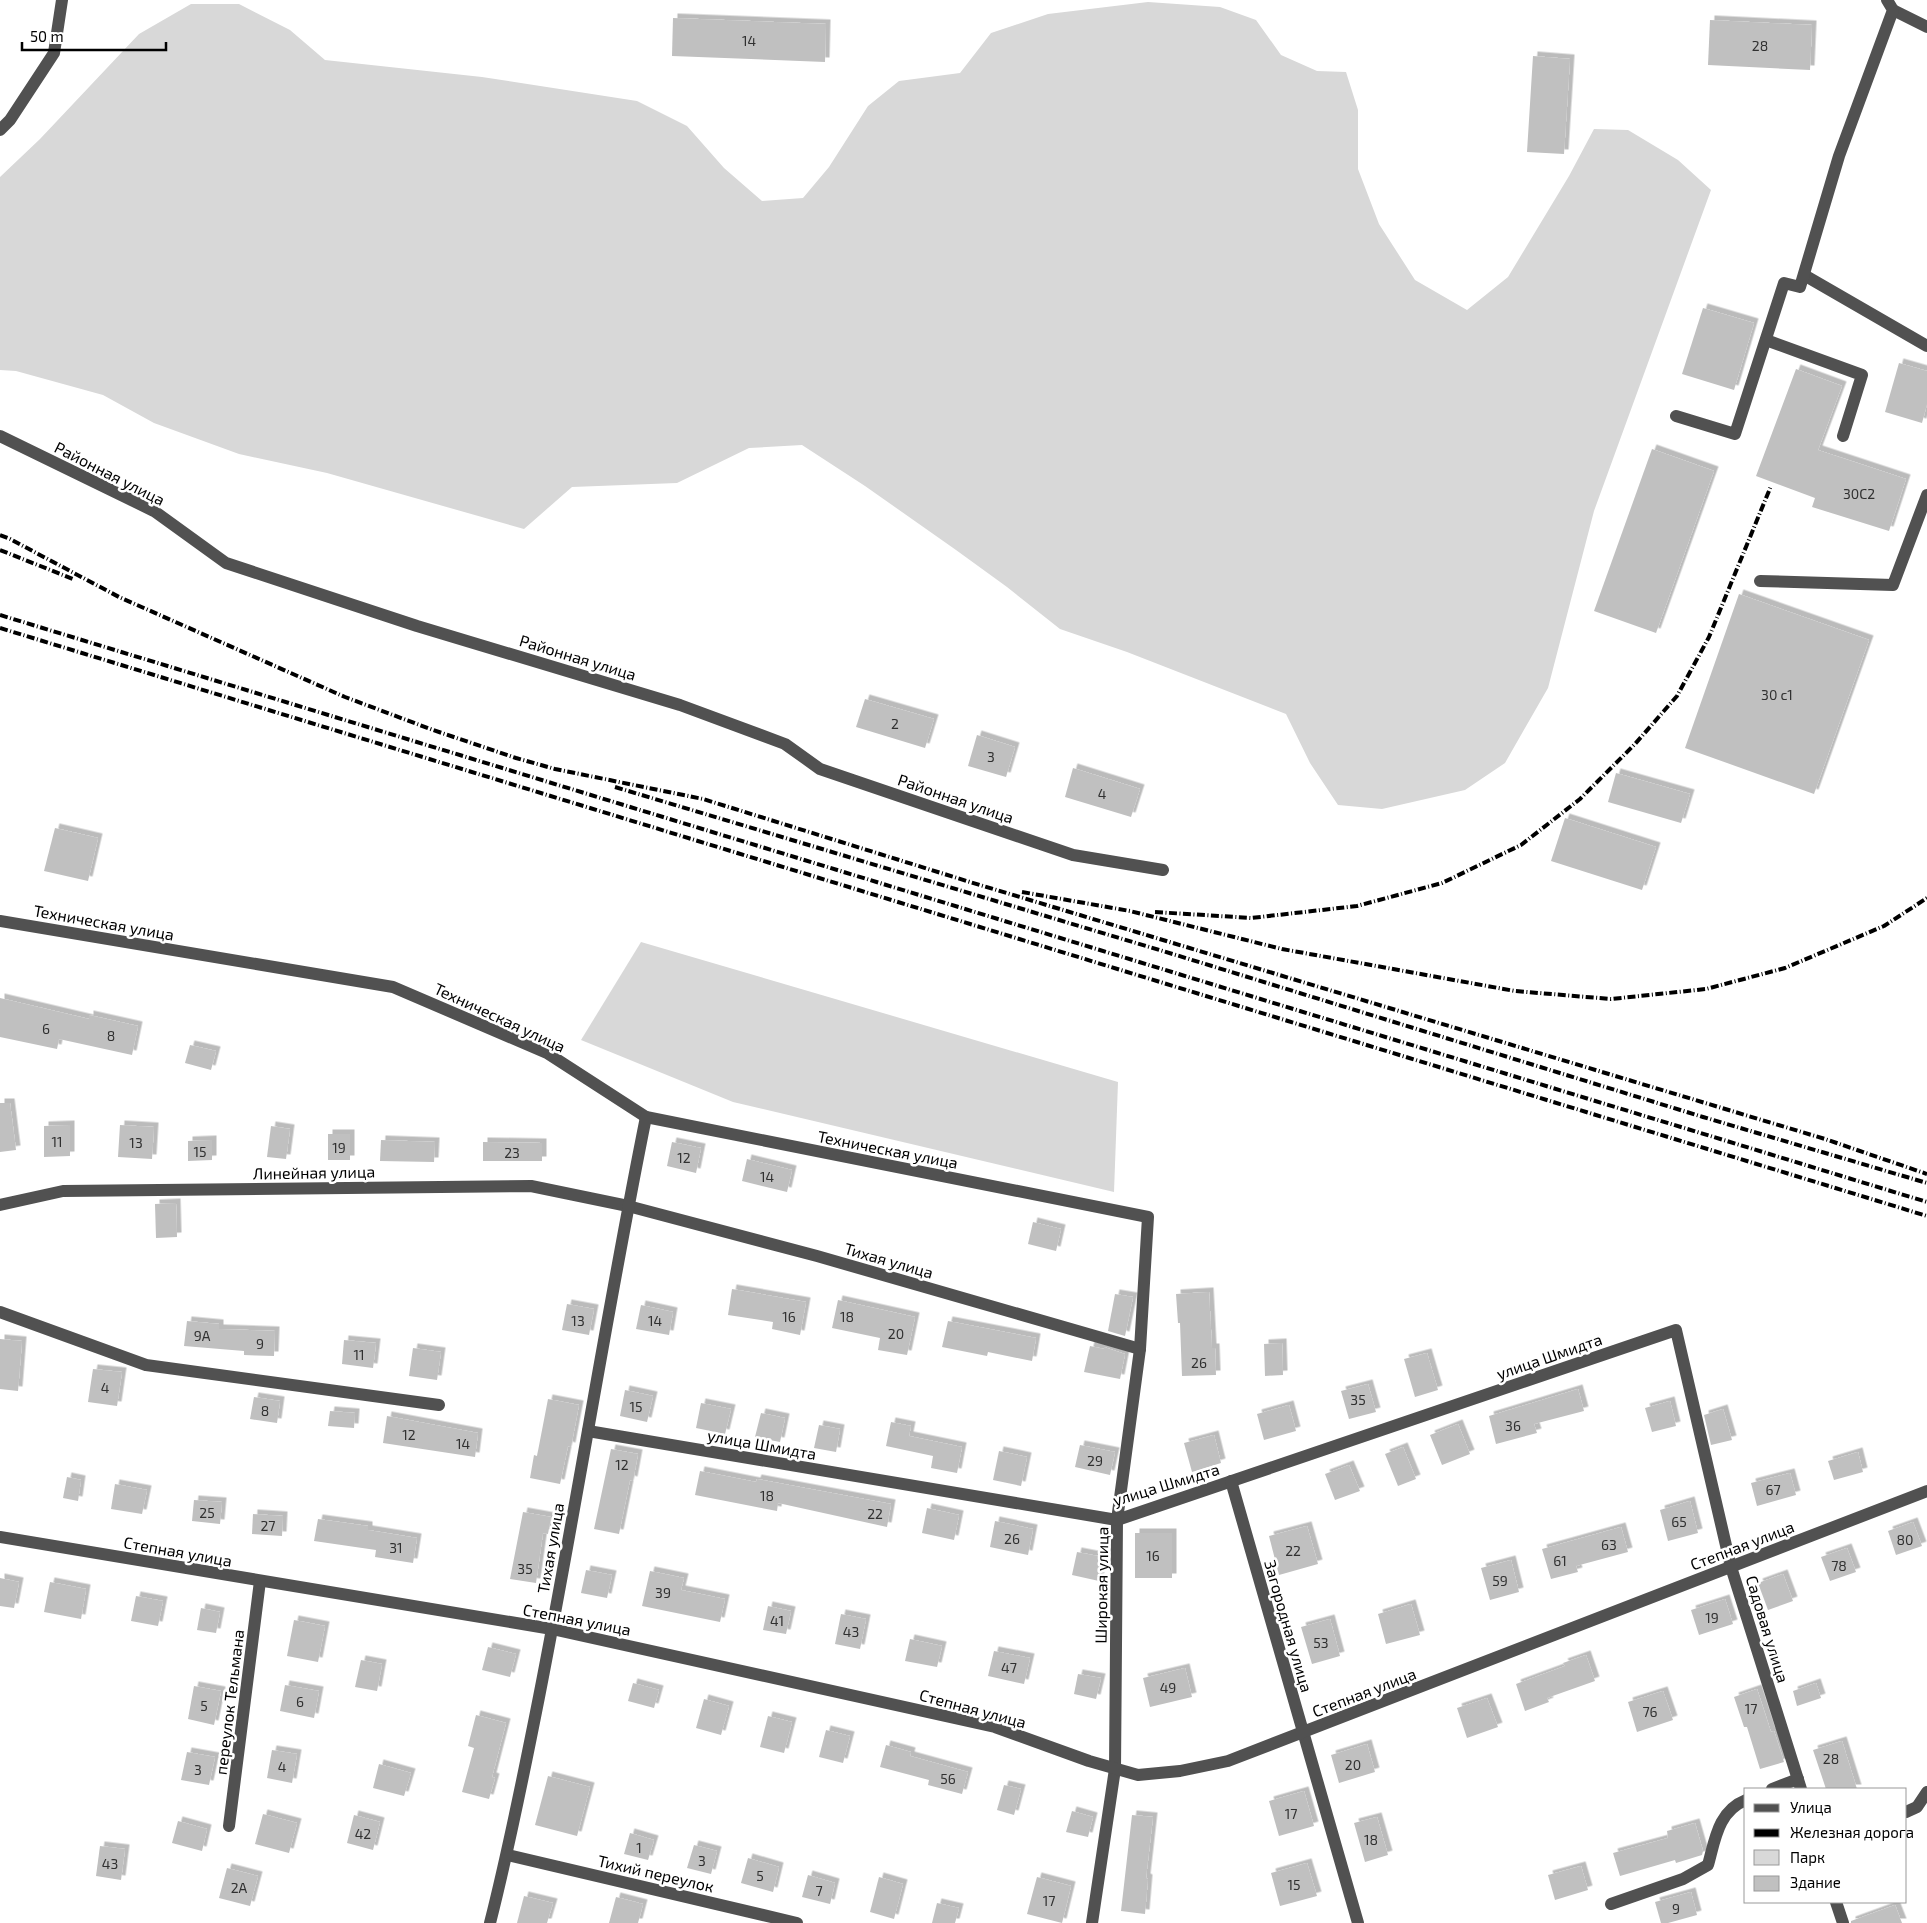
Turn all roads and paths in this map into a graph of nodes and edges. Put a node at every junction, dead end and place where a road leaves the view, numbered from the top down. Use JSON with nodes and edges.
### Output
{"nodes":[{"id":1,"x":62,"y":0,"type":"edge"},
{"id":2,"x":1890,"y":5,"type":"edge"},
{"id":3,"x":1927,"y":27,"type":"edge"},
{"id":4,"x":0,"y":130,"type":"edge"},
{"id":5,"x":1802,"y":281,"type":"junction"},
{"id":6,"x":1766,"y":340,"type":"junction"},
{"id":7,"x":1927,"y":346,"type":"edge"},
{"id":8,"x":1676,"y":416,"type":"dead end"},
{"id":9,"x":0,"y":436,"type":"edge"},
{"id":10,"x":1844,"y":436,"type":"dead end"},
{"id":11,"x":1927,"y":495,"type":"edge"},
{"id":12,"x":1760,"y":581,"type":"dead end"},
{"id":13,"x":1163,"y":870,"type":"dead end"},
{"id":14,"x":0,"y":921,"type":"edge"},
{"id":15,"x":646,"y":1117,"type":"junction"},
{"id":16,"x":0,"y":1205,"type":"edge"},
{"id":17,"x":628,"y":1206,"type":"junction"},
{"id":18,"x":1148,"y":1218,"type":"joint"},
{"id":19,"x":0,"y":1312,"type":"edge"},
{"id":20,"x":1676,"y":1330,"type":"joint"},
{"id":21,"x":1140,"y":1349,"type":"junction"},
{"id":22,"x":439,"y":1405,"type":"dead end"},
{"id":23,"x":588,"y":1431,"type":"junction"},
{"id":24,"x":1231,"y":1481,"type":"junction"},
{"id":25,"x":1927,"y":1491,"type":"edge"},
{"id":26,"x":1118,"y":1520,"type":"junction"},
{"id":27,"x":0,"y":1537,"type":"edge"},
{"id":28,"x":1731,"y":1567,"type":"junction"},
{"id":29,"x":260,"y":1581,"type":"junction"},
{"id":30,"x":552,"y":1629,"type":"junction"},
{"id":31,"x":1303,"y":1733,"type":"junction"},
{"id":32,"x":1115,"y":1768,"type":"junction"},
{"id":33,"x":1799,"y":1784,"type":"edge"},
{"id":34,"x":1777,"y":1788,"type":"edge"},
{"id":35,"x":1927,"y":1792,"type":"edge"},
{"id":36,"x":1744,"y":1801,"type":"edge"},
{"id":37,"x":1907,"y":1812,"type":"edge"},
{"id":38,"x":229,"y":1826,"type":"dead end"},
{"id":39,"x":508,"y":1855,"type":"junction"},
{"id":40,"x":1836,"y":1903,"type":"edge"},
{"id":41,"x":1611,"y":1904,"type":"dead end"},
{"id":42,"x":490,"y":1923,"type":"edge"},
{"id":43,"x":797,"y":1923,"type":"edge"},
{"id":44,"x":1092,"y":1923,"type":"edge"},
{"id":45,"x":1358,"y":1923,"type":"edge"},
{"id":46,"x":1843,"y":1923,"type":"edge"}],
"edges":[{"from":1,"to":4,"type":"street"},
{"from":2,"to":3,"type":"street"},
{"from":2,"to":5,"type":"street"},
{"from":5,"to":6,"type":"street"},
{"from":5,"to":7,"type":"street"},
{"from":6,"to":8,"type":"street"},
{"from":6,"to":10,"type":"street"},
{"from":9,"to":13,"type":"street","name":"Районная улица"},
{"from":11,"to":12,"type":"street"},
{"from":14,"to":15,"type":"street","name":"Техническая улица"},
{"from":15,"to":17,"type":"street","name":"Тихая улица"},
{"from":15,"to":18,"type":"street","name":"Техническая улица"},
{"from":16,"to":17,"type":"street","name":"Линейная улица"},
{"from":17,"to":21,"type":"street","name":"Тихая улица"},
{"from":17,"to":23,"type":"street","name":"Тихая улица"},
{"from":18,"to":21,"type":"street","name":"Широкая улица"},
{"from":19,"to":22,"type":"street"},
{"from":20,"to":24,"type":"street","name":"улица Шмидта"},
{"from":20,"to":28,"type":"street","name":"Садовая улица"},
{"from":21,"to":26,"type":"street","name":"Широкая улица"},
{"from":23,"to":26,"type":"street","name":"улица Шмидта"},
{"from":23,"to":30,"type":"street","name":"Тихая улица"},
{"from":24,"to":26,"type":"street","name":"улица Шмидта"},
{"from":24,"to":31,"type":"street","name":"Загородная улица"},
{"from":25,"to":28,"type":"street","name":"Степная улица"},
{"from":26,"to":32,"type":"street","name":"Широкая улица"},
{"from":27,"to":29,"type":"street","name":"Степная улица"},
{"from":28,"to":31,"type":"street","name":"Степная улица"},
{"from":28,"to":33,"type":"street","name":"Садовая улица"},
{"from":29,"to":30,"type":"street","name":"Степная улица"},
{"from":29,"to":38,"type":"street","name":"переулок Тельмана"},
{"from":30,"to":32,"type":"street","name":"Степная улица"},
{"from":30,"to":39,"type":"street","name":"Тихая улица"},
{"from":31,"to":32,"type":"street","name":"Степная улица"},
{"from":31,"to":45,"type":"street","name":"Загородная улица"},
{"from":32,"to":44,"type":"street","name":"Широкая улица"},
{"from":33,"to":34,"type":"street"},
{"from":35,"to":37,"type":"street"},
{"from":36,"to":41,"type":"street"},
{"from":39,"to":42,"type":"street","name":"Тихая улица"},
{"from":39,"to":43,"type":"street","name":"Тихий переулок"},
{"from":40,"to":46,"type":"street"}]}
